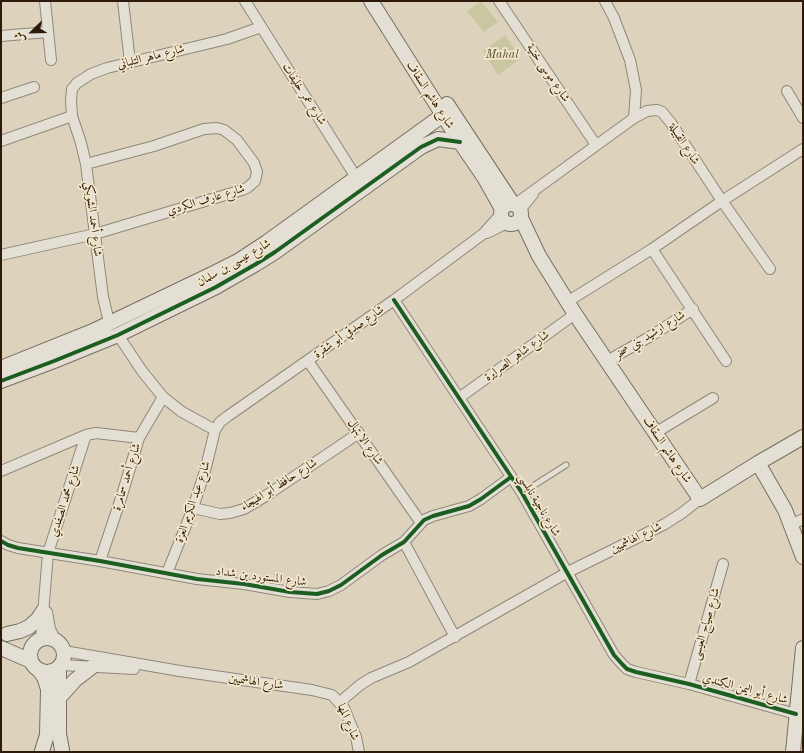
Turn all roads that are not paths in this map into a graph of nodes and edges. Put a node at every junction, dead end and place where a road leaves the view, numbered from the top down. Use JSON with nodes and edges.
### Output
{"nodes":[{"id":1,"x":45,"y":1,"type":"edge"},
{"id":2,"x":123,"y":1,"type":"edge"},
{"id":3,"x":245,"y":1,"type":"edge"},
{"id":4,"x":371,"y":1,"type":"edge"},
{"id":5,"x":380,"y":1,"type":"edge"},
{"id":6,"x":499,"y":1,"type":"edge"},
{"id":7,"x":605,"y":1,"type":"edge"},
{"id":8,"x":261,"y":27,"type":"junction"},
{"id":9,"x":48,"y":32,"type":"junction"},
{"id":10,"x":1,"y":36,"type":"edge"},
{"id":11,"x":51,"y":60,"type":"dead end"},
{"id":12,"x":130,"y":62,"type":"junction"},
{"id":13,"x":34,"y":87,"type":"dead end"},
{"id":14,"x":787,"y":91,"type":"dead end"},
{"id":15,"x":1,"y":98,"type":"edge"},
{"id":16,"x":443,"y":115,"type":"junction"},
{"id":17,"x":72,"y":116,"type":"junction"},
{"id":18,"x":634,"y":118,"type":"junction"},
{"id":19,"x":803,"y":118,"type":"edge"},
{"id":20,"x":1,"y":141,"type":"edge"},
{"id":21,"x":460,"y":142,"type":"junction"},
{"id":22,"x":596,"y":145,"type":"junction"},
{"id":23,"x":803,"y":149,"type":"edge"},
{"id":24,"x":86,"y":164,"type":"junction"},
{"id":25,"x":359,"y":182,"type":"junction"},
{"id":26,"x":722,"y":201,"type":"junction"},
{"id":27,"x":511,"y":213,"type":"junction"},
{"id":28,"x":95,"y":234,"type":"junction"},
{"id":29,"x":652,"y":248,"type":"junction"},
{"id":30,"x":1,"y":255,"type":"edge"},
{"id":31,"x":770,"y":268,"type":"dead end"},
{"id":32,"x":204,"y":286,"type":"junction"},
{"id":33,"x":394,"y":300,"type":"junction"},
{"id":34,"x":571,"y":308,"type":"junction"},
{"id":35,"x":693,"y":309,"type":"junction"},
{"id":36,"x":109,"y":322,"type":"junction"},
{"id":37,"x":118,"y":335,"type":"junction"},
{"id":38,"x":308,"y":361,"type":"junction"},
{"id":39,"x":608,"y":361,"type":"junction"},
{"id":40,"x":726,"y":361,"type":"dead end"},
{"id":41,"x":1,"y":368,"type":"edge"},
{"id":42,"x":1,"y":381,"type":"edge"},
{"id":43,"x":163,"y":397,"type":"junction"},
{"id":44,"x":459,"y":398,"type":"junction"},
{"id":45,"x":713,"y":398,"type":"dead end"},
{"id":46,"x":215,"y":430,"type":"junction"},
{"id":47,"x":359,"y":433,"type":"junction"},
{"id":48,"x":655,"y":433,"type":"junction"},
{"id":49,"x":86,"y":435,"type":"junction"},
{"id":50,"x":803,"y":437,"type":"edge"},
{"id":51,"x":139,"y":438,"type":"junction"},
{"id":52,"x":758,"y":463,"type":"junction"},
{"id":53,"x":566,"y":465,"type":"dead end"},
{"id":54,"x":1,"y":471,"type":"edge"},
{"id":55,"x":511,"y":478,"type":"junction"},
{"id":56,"x":522,"y":494,"type":"junction"},
{"id":57,"x":700,"y":499,"type":"junction"},
{"id":58,"x":193,"y":508,"type":"junction"},
{"id":59,"x":797,"y":522,"type":"edge"},
{"id":60,"x":421,"y":523,"type":"junction"},
{"id":61,"x":1,"y":541,"type":"edge"},
{"id":62,"x":404,"y":542,"type":"junction"},
{"id":63,"x":48,"y":553,"type":"junction"},
{"id":64,"x":803,"y":557,"type":"edge"},
{"id":65,"x":100,"y":561,"type":"junction"},
{"id":66,"x":723,"y":564,"type":"dead end"},
{"id":67,"x":568,"y":572,"type":"junction"},
{"id":68,"x":167,"y":574,"type":"junction"},
{"id":69,"x":44,"y":592,"type":"junction"},
{"id":70,"x":43,"y":610,"type":"junction"},
{"id":71,"x":4,"y":633,"type":"edge"},
{"id":72,"x":455,"y":637,"type":"junction"},
{"id":73,"x":39,"y":640,"type":"junction"},
{"id":74,"x":1,"y":648,"type":"edge"},
{"id":75,"x":803,"y":648,"type":"edge"},
{"id":76,"x":60,"y":656,"type":"junction"},
{"id":77,"x":34,"y":665,"type":"junction"},
{"id":78,"x":92,"y":666,"type":"junction"},
{"id":79,"x":180,"y":671,"type":"junction"},
{"id":80,"x":689,"y":684,"type":"junction"},
{"id":81,"x":332,"y":695,"type":"joint"},
{"id":82,"x":59,"y":698,"type":"junction"},
{"id":83,"x":340,"y":702,"type":"junction"},
{"id":84,"x":796,"y":714,"type":"junction"},
{"id":85,"x":63,"y":751,"type":"edge"},
{"id":86,"x":42,"y":752,"type":"edge"},
{"id":87,"x":359,"y":752,"type":"edge"},
{"id":88,"x":792,"y":752,"type":"edge"}],
"edges":[{"from":1,"to":9,"type":"street"},
{"from":2,"to":12,"type":"street"},
{"from":3,"to":8,"type":"street","name":"شارع عمر خليفات"},
{"from":4,"to":16,"type":"street","name":"شارع هاشم السقاف"},
{"from":5,"to":27,"type":"street","name":"شارع هاشم السقاف"},
{"from":6,"to":22,"type":"street","name":"شارع موسى خنية"},
{"from":7,"to":18,"type":"street"},
{"from":8,"to":12,"type":"street","name":"شارع ماهر التلباني"},
{"from":8,"to":25,"type":"street","name":"شارع عمر خليفات"},
{"from":9,"to":10,"type":"street"},
{"from":9,"to":11,"type":"street"},
{"from":12,"to":17,"type":"street","name":"شارع ماهر التلباني"},
{"from":13,"to":15,"type":"street"},
{"from":14,"to":19,"type":"street"},
{"from":16,"to":21,"type":"street","name":"شارع هاشم السقاف"},
{"from":16,"to":25,"type":"street","name":"شارع عيسى بن سلمان"},
{"from":17,"to":20,"type":"street"},
{"from":17,"to":24,"type":"street","name":"شارع أحمد الشوبكي"},
{"from":18,"to":22,"type":"street","name":"شارع صدقي أبو شقرة"},
{"from":18,"to":26,"type":"street","name":"شارع القبيلة"},
{"from":21,"to":25,"type":"street","name":"شارع عيسى بن سلمان"},
{"from":21,"to":27,"type":"street","name":"شارع هاشم السقاف"},
{"from":22,"to":27,"type":"street","name":"شارع صدقي أبو شقرة"},
{"from":23,"to":26,"type":"street"},
{"from":24,"to":28,"type":"street","name":"شارع أحمد الشوبكي"},
{"from":24,"to":28,"type":"street","name":"شارع عارف الكردي"},
{"from":25,"to":32,"type":"street","name":"شارع عيسى بن سلمان"},
{"from":26,"to":29,"type":"street"},
{"from":26,"to":31,"type":"street","name":"شارع القبيلة"},
{"from":27,"to":33,"type":"street","name":"شارع صدقي أبو شقرة"},
{"from":27,"to":34,"type":"street","name":"شارع هاشم السقاف"},
{"from":28,"to":30,"type":"street","name":"شارع عارف الكردي"},
{"from":28,"to":36,"type":"street","name":"شارع أحمد الشوبكي"},
{"from":29,"to":34,"type":"street"},
{"from":29,"to":35,"type":"street"},
{"from":32,"to":36,"type":"street","name":"شارع عيسى بن سلمان"},
{"from":32,"to":37,"type":"street","name":"شارع عيسى بن سلمان"},
{"from":33,"to":38,"type":"street","name":"شارع صدقي أبو شقرة"},
{"from":33,"to":44,"type":"street","name":"شارع ناجية نابلسي"},
{"from":34,"to":39,"type":"street","name":"شارع هاشم السقاف"},
{"from":34,"to":44,"type":"street","name":"شارع شاهر الصرايرة"},
{"from":35,"to":39,"type":"street","name":"شارع ارشيد بني صخر"},
{"from":35,"to":40,"type":"street"},
{"from":36,"to":41,"type":"street","name":"شارع عيسى بن سلمان"},
{"from":37,"to":42,"type":"street","name":"شارع عيسى بن سلمان"},
{"from":37,"to":43,"type":"street"},
{"from":38,"to":46,"type":"street","name":"شارع صدقي أبو شقرة"},
{"from":38,"to":47,"type":"street","name":"شارع الابتهال"},
{"from":39,"to":48,"type":"street","name":"شارع هاشم السقاف"},
{"from":43,"to":46,"type":"street"},
{"from":43,"to":51,"type":"street","name":"شارع أحمد سمامرة"},
{"from":44,"to":55,"type":"street","name":"شارع ناجية نابلسي"},
{"from":45,"to":48,"type":"street"},
{"from":46,"to":58,"type":"street","name":"شارع عبد الكريم العزة"},
{"from":47,"to":58,"type":"street","name":"شارع حافظ أبو الهيجاء"},
{"from":47,"to":60,"type":"street","name":"شارع الابتهال"},
{"from":48,"to":57,"type":"street","name":"شارع هاشم السقاف"},
{"from":49,"to":51,"type":"street"},
{"from":49,"to":54,"type":"street"},
{"from":49,"to":63,"type":"street","name":"شارع محمد الصفدي"},
{"from":50,"to":52,"type":"street"},
{"from":51,"to":65,"type":"street","name":"شارع أحمد سمامرة"},
{"from":52,"to":57,"type":"street"},
{"from":52,"to":59,"type":"street"},
{"from":53,"to":56,"type":"lane"},
{"from":55,"to":56,"type":"street","name":"شارع ناجية نابلسي"},
{"from":55,"to":60,"type":"street","name":"شارع المستورد بن شداد"},
{"from":56,"to":67,"type":"street","name":"شارع ناجية نابلسي"},
{"from":57,"to":67,"type":"street","name":"شارع الهاشميين"},
{"from":58,"to":68,"type":"street","name":"شارع عبد الكريم العزة"},
{"from":59,"to":64,"type":"street"},
{"from":60,"to":62,"type":"street","name":"شارع المستورد بن شداد"},
{"from":61,"to":63,"type":"street","name":"شارع المستورد بن شداد"},
{"from":62,"to":68,"type":"street","name":"شارع المستورد بن شداد"},
{"from":62,"to":72,"type":"street"},
{"from":63,"to":65,"type":"street","name":"شارع المستورد بن شداد"},
{"from":63,"to":69,"type":"street","name":"شارع محمد الصفدي"},
{"from":65,"to":68,"type":"street","name":"شارع المستورد بن شداد"},
{"from":66,"to":80,"type":"street","name":"شارع صياح العيسى"},
{"from":67,"to":72,"type":"street","name":"شارع الهاشميين"},
{"from":67,"to":80,"type":"street","name":"شارع ناجية نابلسي"},
{"from":69,"to":70,"type":"street","name":"شارع محمد الصفدي"},
{"from":69,"to":76,"type":"street","name":"شارع محمد الصفدي"},
{"from":70,"to":71,"type":"street"},
{"from":70,"to":73,"type":"street","name":"شارع محمد الصفدي"},
{"from":71,"to":73,"type":"street"},
{"from":72,"to":83,"type":"street","name":"شارع الهاشميين"},
{"from":73,"to":76,"type":"street"},
{"from":73,"to":77,"type":"street"},
{"from":74,"to":77,"type":"street"},
{"from":75,"to":84,"type":"street"},
{"from":76,"to":77,"type":"street"},
{"from":76,"to":78,"type":"street","name":"شارع الهاشميين"},
{"from":76,"to":79,"type":"street","name":"شارع الهاشميين"},
{"from":76,"to":82,"type":"street"},
{"from":77,"to":86,"type":"street"},
{"from":78,"to":79,"type":"street","name":"شارع الهاشميين"},
{"from":78,"to":82,"type":"street"},
{"from":79,"to":81,"type":"street","name":"شارع الهاشميين"},
{"from":80,"to":84,"type":"street","name":"شارع أبو اليمن الكندي"},
{"from":81,"to":83,"type":"street","name":"شارع المها"},
{"from":82,"to":85,"type":"street"},
{"from":83,"to":87,"type":"street","name":"شارع المها"},
{"from":84,"to":88,"type":"street"},
{"from":85,"to":86,"type":"street"}]}
